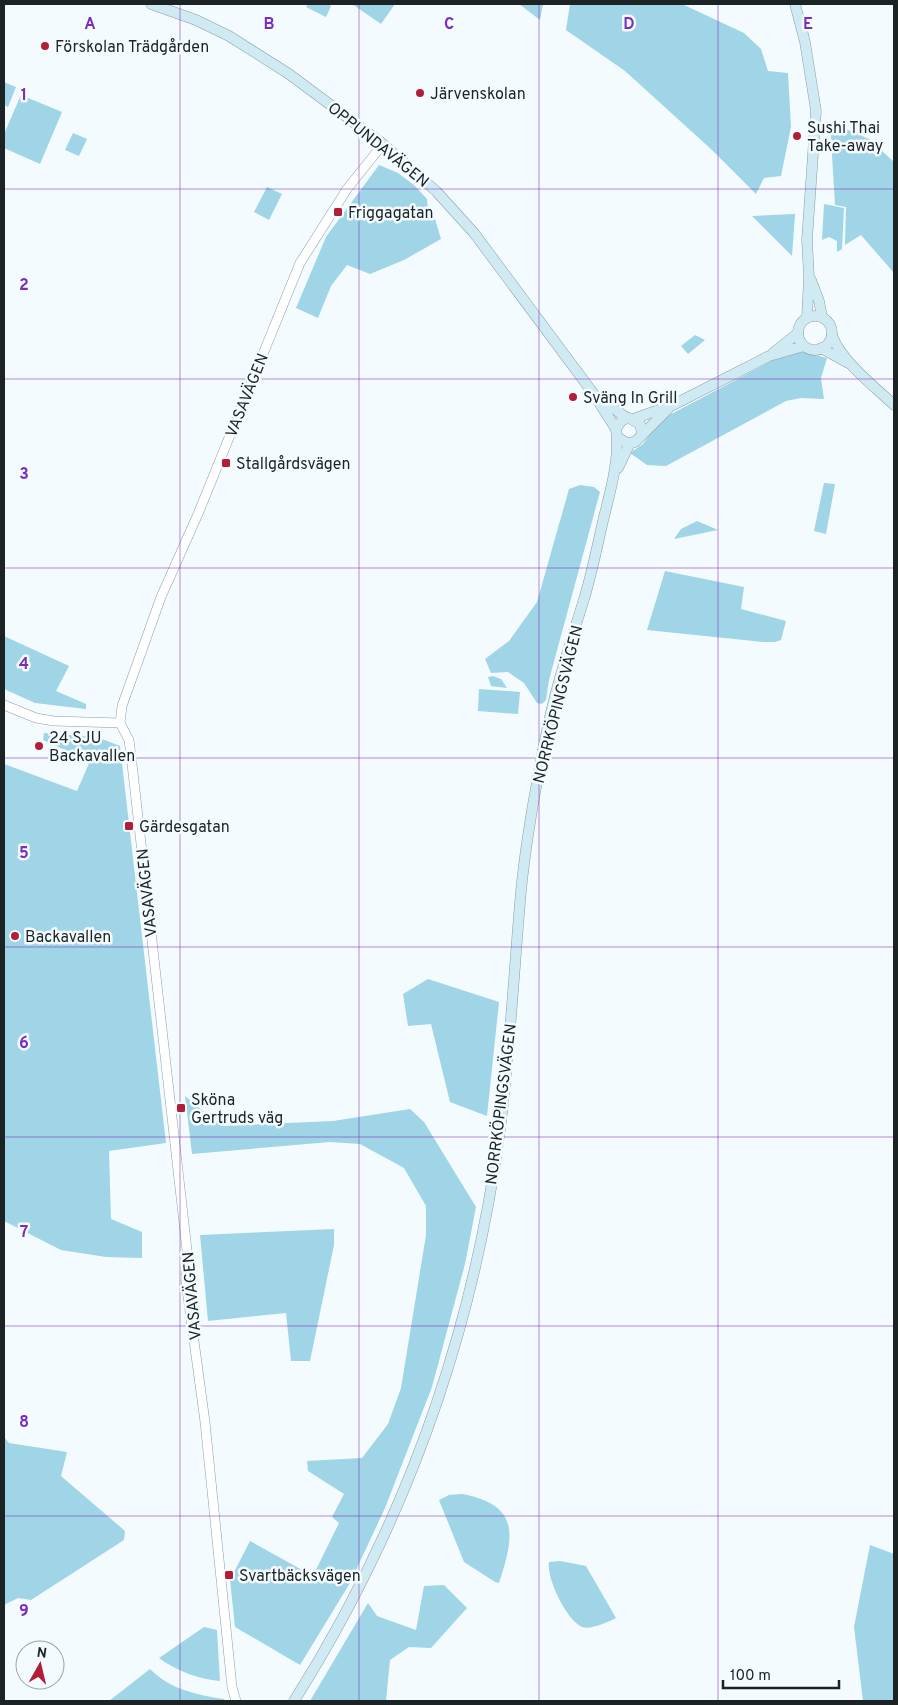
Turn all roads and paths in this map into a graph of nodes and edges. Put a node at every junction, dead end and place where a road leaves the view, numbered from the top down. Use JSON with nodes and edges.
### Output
{"nodes":[{"id":1,"x":151,"y":4,"type":"edge"},
{"id":2,"x":795,"y":4,"type":"edge"},
{"id":3,"x":383,"y":144,"type":"junction"},
{"id":4,"x":809,"y":277,"type":"junction"},
{"id":5,"x":822,"y":317,"type":"junction"},
{"id":6,"x":807,"y":318,"type":"junction"},
{"id":7,"x":798,"y":333,"type":"junction"},
{"id":8,"x":832,"y":335,"type":"junction"},
{"id":9,"x":804,"y":346,"type":"junction"},
{"id":10,"x":821,"y":348,"type":"junction"},
{"id":11,"x":768,"y":356,"type":"junction"},
{"id":12,"x":854,"y":366,"type":"junction"},
{"id":13,"x":593,"y":393,"type":"junction"},
{"id":14,"x":672,"y":405,"type":"junction"},
{"id":15,"x":894,"y":405,"type":"edge"},
{"id":16,"x":630,"y":418,"type":"junction"},
{"id":17,"x":642,"y":432,"type":"junction"},
{"id":18,"x":617,"y":433,"type":"junction"},
{"id":19,"x":630,"y":443,"type":"junction"},
{"id":20,"x":613,"y":478,"type":"junction"},
{"id":21,"x":4,"y":705,"type":"edge"},
{"id":22,"x":120,"y":723,"type":"junction"},
{"id":23,"x":236,"y":1701,"type":"edge"},
{"id":24,"x":294,"y":1701,"type":"edge"}],
"edges":[{"from":1,"to":3,"type":"main road","name":"OPPUNDAVÄGEN"},
{"from":2,"to":4,"type":"main road"},
{"from":3,"to":13,"type":"main road","name":"OPPUNDAVÄGEN"},
{"from":3,"to":22,"type":"street","name":"VASAVÄGEN"},
{"from":4,"to":5,"type":"main road"},
{"from":4,"to":6,"type":"main road"},
{"from":5,"to":6,"type":"main road"},
{"from":5,"to":8,"type":"main road"},
{"from":6,"to":7,"type":"main road"},
{"from":7,"to":9,"type":"main road"},
{"from":7,"to":11,"type":"main road"},
{"from":8,"to":10,"type":"main road"},
{"from":8,"to":12,"type":"main road"},
{"from":9,"to":10,"type":"main road"},
{"from":9,"to":11,"type":"main road"},
{"from":10,"to":12,"type":"main road"},
{"from":11,"to":14,"type":"main road"},
{"from":12,"to":15,"type":"main road"},
{"from":13,"to":16,"type":"main road","name":"OPPUNDAVÄGEN"},
{"from":13,"to":18,"type":"main road","name":"OPPUNDAVÄGEN"},
{"from":14,"to":16,"type":"main road"},
{"from":14,"to":17,"type":"main road"},
{"from":16,"to":17,"type":"main road"},
{"from":16,"to":18,"type":"main road"},
{"from":17,"to":19,"type":"main road"},
{"from":18,"to":19,"type":"main road"},
{"from":18,"to":20,"type":"main road","name":"NORRKÖPINGSVÄGEN"},
{"from":19,"to":20,"type":"main road","name":"NORRKÖPINGSVÄGEN"},
{"from":20,"to":24,"type":"main road","name":"NORRKÖPINGSVÄGEN"},
{"from":21,"to":22,"type":"street"},
{"from":22,"to":23,"type":"street","name":"VASAVÄGEN"}]}
